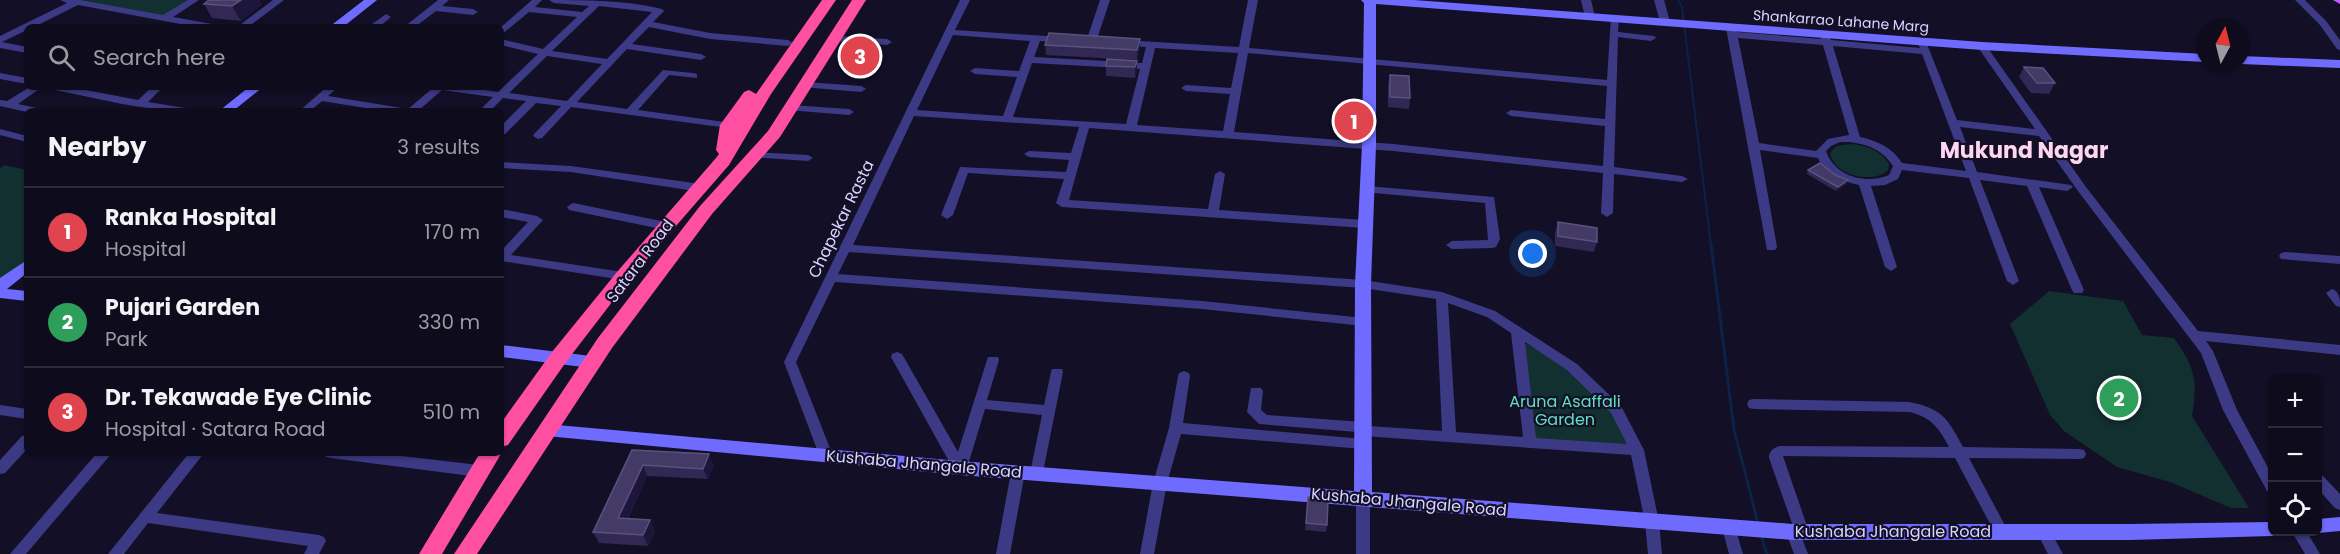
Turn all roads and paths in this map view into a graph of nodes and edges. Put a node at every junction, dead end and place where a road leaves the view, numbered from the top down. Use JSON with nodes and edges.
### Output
{"nodes":[{"id":1,"x":194,"y":0,"type":"edge"},
{"id":2,"x":279,"y":0,"type":"edge"},
{"id":3,"x":371,"y":0,"type":"edge"},
{"id":4,"x":444,"y":0,"type":"edge"},
{"id":5,"x":537,"y":0,"type":"edge"},
{"id":6,"x":554,"y":0,"type":"edge"},
{"id":7,"x":819,"y":0,"type":"edge"},
{"id":8,"x":829,"y":0,"type":"edge"},
{"id":9,"x":848,"y":0,"type":"edge"},
{"id":10,"x":858,"y":0,"type":"edge"},
{"id":11,"x":965,"y":0,"type":"edge"},
{"id":12,"x":1105,"y":0,"type":"edge"},
{"id":13,"x":1253,"y":0,"type":"edge"},
{"id":14,"x":1369,"y":0,"type":"edge"},
{"id":15,"x":1586,"y":0,"type":"edge"},
{"id":16,"x":1659,"y":0,"type":"edge"},
{"id":17,"x":2300,"y":0,"type":"edge"},
{"id":18,"x":74,"y":1,"type":"edge"},
{"id":19,"x":597,"y":3,"type":"junction"},
{"id":20,"x":434,"y":8,"type":"junction"},
{"id":21,"x":528,"y":9,"type":"junction"},
{"id":22,"x":472,"y":12,"type":"dead end"},
{"id":23,"x":585,"y":15,"type":"junction"},
{"id":24,"x":386,"y":17,"type":"dead end"},
{"id":25,"x":1590,"y":17,"type":"junction"},
{"id":26,"x":1614,"y":18,"type":"junction"},
{"id":27,"x":164,"y":19,"type":"junction"},
{"id":28,"x":1665,"y":22,"type":"junction"},
{"id":29,"x":30,"y":24,"type":"edge"},
{"id":30,"x":194,"y":24,"type":"edge"},
{"id":31,"x":246,"y":24,"type":"edge"},
{"id":32,"x":339,"y":24,"type":"edge"},
{"id":33,"x":377,"y":24,"type":"edge"},
{"id":34,"x":413,"y":24,"type":"edge"},
{"id":35,"x":647,"y":24,"type":"junction"},
{"id":36,"x":24,"y":27,"type":"edge"},
{"id":37,"x":504,"y":30,"type":"edge"},
{"id":38,"x":1732,"y":31,"type":"junction"},
{"id":39,"x":948,"y":32,"type":"junction"},
{"id":40,"x":1613,"y":34,"type":"junction"},
{"id":41,"x":1036,"y":38,"type":"junction"},
{"id":42,"x":1651,"y":38,"type":"dead end"},
{"id":43,"x":1826,"y":38,"type":"junction"},
{"id":44,"x":835,"y":39,"type":"junction"},
{"id":45,"x":0,"y":40,"type":"edge"},
{"id":46,"x":887,"y":42,"type":"dead end"},
{"id":47,"x":1093,"y":42,"type":"junction"},
{"id":48,"x":504,"y":43,"type":"edge"},
{"id":49,"x":788,"y":43,"type":"junction"},
{"id":50,"x":0,"y":45,"type":"edge"},
{"id":51,"x":1151,"y":45,"type":"junction"},
{"id":52,"x":625,"y":46,"type":"junction"},
{"id":53,"x":1924,"y":46,"type":"junction"},
{"id":54,"x":1982,"y":46,"type":"junction"},
{"id":55,"x":2340,"y":47,"type":"edge"},
{"id":56,"x":24,"y":49,"type":"edge"},
{"id":57,"x":1243,"y":50,"type":"junction"},
{"id":58,"x":545,"y":53,"type":"junction"},
{"id":59,"x":701,"y":57,"type":"dead end"},
{"id":60,"x":2196,"y":58,"type":"edge"},
{"id":61,"x":1029,"y":60,"type":"junction"},
{"id":62,"x":2250,"y":60,"type":"edge"},
{"id":63,"x":1370,"y":61,"type":"junction"},
{"id":64,"x":610,"y":62,"type":"junction"},
{"id":65,"x":2340,"y":64,"type":"edge"},
{"id":66,"x":1146,"y":66,"type":"junction"},
{"id":67,"x":975,"y":71,"type":"dead end"},
{"id":68,"x":1023,"y":74,"type":"junction"},
{"id":69,"x":0,"y":76,"type":"edge"},
{"id":70,"x":693,"y":76,"type":"dead end"},
{"id":71,"x":24,"y":80,"type":"edge"},
{"id":72,"x":1612,"y":83,"type":"junction"},
{"id":73,"x":806,"y":85,"type":"junction"},
{"id":74,"x":1186,"y":88,"type":"dead end"},
{"id":75,"x":861,"y":89,"type":"dead end"},
{"id":76,"x":31,"y":90,"type":"edge"},
{"id":77,"x":70,"y":90,"type":"edge"},
{"id":78,"x":155,"y":90,"type":"edge"},
{"id":79,"x":250,"y":90,"type":"edge"},
{"id":80,"x":329,"y":90,"type":"edge"},
{"id":81,"x":436,"y":90,"type":"edge"},
{"id":82,"x":460,"y":90,"type":"edge"},
{"id":83,"x":1236,"y":91,"type":"junction"},
{"id":84,"x":500,"y":96,"type":"junction"},
{"id":85,"x":319,"y":98,"type":"junction"},
{"id":86,"x":532,"y":101,"type":"junction"},
{"id":87,"x":4,"y":104,"type":"edge"},
{"id":88,"x":140,"y":104,"type":"junction"},
{"id":89,"x":568,"y":105,"type":"junction"},
{"id":90,"x":24,"y":108,"type":"edge"},
{"id":91,"x":166,"y":108,"type":"edge"},
{"id":92,"x":229,"y":108,"type":"edge"},
{"id":93,"x":307,"y":108,"type":"edge"},
{"id":94,"x":384,"y":108,"type":"edge"},
{"id":95,"x":416,"y":108,"type":"edge"},
{"id":96,"x":487,"y":108,"type":"edge"},
{"id":97,"x":790,"y":108,"type":"junction"},
{"id":98,"x":849,"y":112,"type":"dead end"},
{"id":99,"x":629,"y":113,"type":"junction"},
{"id":100,"x":910,"y":113,"type":"junction"},
{"id":101,"x":1511,"y":113,"type":"dead end"},
{"id":102,"x":1007,"y":120,"type":"junction"},
{"id":103,"x":1609,"y":123,"type":"junction"},
{"id":104,"x":1953,"y":123,"type":"junction"},
{"id":105,"x":1084,"y":125,"type":"junction"},
{"id":106,"x":1131,"y":127,"type":"junction"},
{"id":107,"x":504,"y":129,"type":"edge"},
{"id":108,"x":733,"y":131,"type":"junction"},
{"id":109,"x":0,"y":132,"type":"edge"},
{"id":110,"x":1228,"y":133,"type":"junction"},
{"id":111,"x":2043,"y":133,"type":"junction"},
{"id":112,"x":538,"y":136,"type":"dead end"},
{"id":113,"x":24,"y":138,"type":"edge"},
{"id":114,"x":1855,"y":139,"type":"junction"},
{"id":115,"x":1369,"y":146,"type":"junction"},
{"id":116,"x":1754,"y":146,"type":"junction"},
{"id":117,"x":1029,"y":154,"type":"dead end"},
{"id":118,"x":754,"y":155,"type":"junction"},
{"id":119,"x":1821,"y":155,"type":"junction"},
{"id":120,"x":1075,"y":157,"type":"junction"},
{"id":121,"x":808,"y":158,"type":"dead end"},
{"id":122,"x":504,"y":165,"type":"edge"},
{"id":123,"x":1898,"y":166,"type":"junction"},
{"id":124,"x":740,"y":169,"type":"junction"},
{"id":125,"x":1607,"y":169,"type":"junction"},
{"id":126,"x":1220,"y":174,"type":"dead end"},
{"id":127,"x":1973,"y":175,"type":"junction"},
{"id":128,"x":1070,"y":176,"type":"junction"},
{"id":129,"x":1682,"y":178,"type":"dead end"},
{"id":130,"x":1864,"y":182,"type":"junction"},
{"id":131,"x":2031,"y":182,"type":"junction"},
{"id":132,"x":2067,"y":187,"type":"dead end"},
{"id":133,"x":701,"y":188,"type":"junction"},
{"id":134,"x":1367,"y":190,"type":"junction"},
{"id":135,"x":573,"y":207,"type":"dead end"},
{"id":136,"x":1212,"y":213,"type":"junction"},
{"id":137,"x":1607,"y":213,"type":"dead end"},
{"id":138,"x":504,"y":214,"type":"edge"},
{"id":139,"x":947,"y":214,"type":"dead end"},
{"id":140,"x":1364,"y":224,"type":"junction"},
{"id":141,"x":666,"y":226,"type":"junction"},
{"id":142,"x":1452,"y":245,"type":"dead end"},
{"id":143,"x":845,"y":248,"type":"junction"},
{"id":144,"x":1771,"y":248,"type":"dead end"},
{"id":145,"x":504,"y":254,"type":"edge"},
{"id":146,"x":2285,"y":256,"type":"dead end"},
{"id":147,"x":504,"y":257,"type":"edge"},
{"id":148,"x":2340,"y":260,"type":"edge"},
{"id":149,"x":24,"y":267,"type":"edge"},
{"id":150,"x":1891,"y":267,"type":"dead end"},
{"id":151,"x":623,"y":276,"type":"junction"},
{"id":152,"x":831,"y":278,"type":"junction"},
{"id":153,"x":2013,"y":281,"type":"dead end"},
{"id":154,"x":1363,"y":284,"type":"junction"},
{"id":155,"x":0,"y":286,"type":"edge"},
{"id":156,"x":2078,"y":290,"type":"dead end"},
{"id":157,"x":0,"y":293,"type":"edge"},
{"id":158,"x":2340,"y":293,"type":"edge"},
{"id":159,"x":24,"y":296,"type":"edge"},
{"id":160,"x":1442,"y":296,"type":"junction"},
{"id":161,"x":2340,"y":303,"type":"edge"},
{"id":162,"x":1364,"y":322,"type":"junction"},
{"id":163,"x":1517,"y":331,"type":"junction"},
{"id":164,"x":2195,"y":335,"type":"junction"},
{"id":165,"x":2340,"y":350,"type":"edge"},
{"id":166,"x":504,"y":351,"type":"edge"},
{"id":167,"x":559,"y":357,"type":"junction"},
{"id":168,"x":897,"y":357,"type":"dead end"},
{"id":169,"x":993,"y":360,"type":"dead end"},
{"id":170,"x":591,"y":362,"type":"junction"},
{"id":171,"x":1057,"y":372,"type":"dead end"},
{"id":172,"x":1184,"y":376,"type":"dead end"},
{"id":173,"x":1256,"y":392,"type":"dead end"},
{"id":174,"x":980,"y":404,"type":"junction"},
{"id":175,"x":1754,"y":404,"type":"dead end"},
{"id":176,"x":0,"y":410,"type":"edge"},
{"id":177,"x":1049,"y":411,"type":"junction"},
{"id":178,"x":24,"y":414,"type":"edge"},
{"id":179,"x":1176,"y":428,"type":"junction"},
{"id":180,"x":546,"y":430,"type":"junction"},
{"id":181,"x":1363,"y":434,"type":"junction"},
{"id":182,"x":504,"y":435,"type":"edge"},
{"id":183,"x":1449,"y":436,"type":"junction"},
{"id":184,"x":1530,"y":442,"type":"junction"},
{"id":185,"x":24,"y":443,"type":"edge"},
{"id":186,"x":1637,"y":450,"type":"junction"},
{"id":187,"x":1960,"y":453,"type":"junction"},
{"id":188,"x":2079,"y":454,"type":"dead end"},
{"id":189,"x":102,"y":456,"type":"edge"},
{"id":190,"x":195,"y":456,"type":"edge"},
{"id":191,"x":356,"y":456,"type":"edge"},
{"id":192,"x":489,"y":456,"type":"edge"},
{"id":193,"x":826,"y":456,"type":"junction"},
{"id":194,"x":960,"y":468,"type":"junction"},
{"id":195,"x":0,"y":469,"type":"edge"},
{"id":196,"x":479,"y":471,"type":"junction"},
{"id":197,"x":1018,"y":472,"type":"junction"},
{"id":198,"x":1037,"y":473,"type":"junction"},
{"id":199,"x":2269,"y":482,"type":"edge"},
{"id":200,"x":2320,"y":482,"type":"edge"},
{"id":201,"x":1160,"y":483,"type":"junction"},
{"id":202,"x":1363,"y":498,"type":"junction"},
{"id":203,"x":2340,"y":504,"type":"edge"},
{"id":204,"x":145,"y":517,"type":"junction"},
{"id":205,"x":1652,"y":522,"type":"junction"},
{"id":206,"x":2340,"y":524,"type":"edge"},
{"id":207,"x":2322,"y":526,"type":"edge"},
{"id":208,"x":1735,"y":529,"type":"junction"},
{"id":209,"x":2268,"y":529,"type":"edge"},
{"id":210,"x":2001,"y":531,"type":"junction"},
{"id":211,"x":2043,"y":531,"type":"junction"},
{"id":212,"x":1793,"y":532,"type":"junction"},
{"id":213,"x":2302,"y":536,"type":"edge"},
{"id":214,"x":17,"y":554,"type":"edge"},
{"id":215,"x":115,"y":554,"type":"edge"},
{"id":216,"x":311,"y":554,"type":"edge"},
{"id":217,"x":430,"y":554,"type":"edge"},
{"id":218,"x":465,"y":554,"type":"edge"},
{"id":219,"x":1003,"y":554,"type":"edge"},
{"id":220,"x":1147,"y":554,"type":"edge"},
{"id":221,"x":1364,"y":554,"type":"edge"},
{"id":222,"x":1655,"y":554,"type":"edge"},
{"id":223,"x":1736,"y":554,"type":"edge"},
{"id":224,"x":1801,"y":554,"type":"edge"},
{"id":225,"x":2056,"y":554,"type":"edge"},
{"id":226,"x":2313,"y":554,"type":"edge"}],
"edges":[{"from":1,"to":27,"type":"street"},
{"from":2,"to":31,"type":"street"},
{"from":3,"to":32,"type":"street"},
{"from":4,"to":20,"type":"street"},
{"from":5,"to":21,"type":"street"},
{"from":6,"to":19,"type":"street"},
{"from":7,"to":49,"type":"highway"},
{"from":8,"to":108,"type":"highway"},
{"from":9,"to":124,"type":"highway"},
{"from":10,"to":44,"type":"highway","name":"Satara Road"},
{"from":11,"to":39,"type":"street","name":"Chapekar Rasta"},
{"from":12,"to":47,"type":"street"},
{"from":13,"to":57,"type":"street"},
{"from":14,"to":25,"type":"street","name":"Shankarrao Lahane Marg"},
{"from":14,"to":63,"type":"street"},
{"from":15,"to":25,"type":"street"},
{"from":16,"to":28,"type":"street"},
{"from":17,"to":55,"type":"street"},
{"from":18,"to":27,"type":"street"},
{"from":18,"to":29,"type":"street"},
{"from":19,"to":23,"type":"street"},
{"from":19,"to":35,"type":"street"},
{"from":20,"to":22,"type":"street"},
{"from":20,"to":34,"type":"street"},
{"from":21,"to":23,"type":"street"},
{"from":21,"to":37,"type":"street"},
{"from":23,"to":58,"type":"street"},
{"from":24,"to":33,"type":"street"},
{"from":25,"to":26,"type":"street","name":"Shankarrao Lahane Marg"},
{"from":26,"to":28,"type":"street","name":"Shankarrao Lahane Marg"},
{"from":26,"to":40,"type":"street"},
{"from":27,"to":30,"type":"street"},
{"from":28,"to":38,"type":"street","name":"Shankarrao Lahane Marg"},
{"from":35,"to":49,"type":"street"},
{"from":35,"to":52,"type":"street"},
{"from":36,"to":45,"type":"street"},
{"from":38,"to":43,"type":"street","name":"Shankarrao Lahane Marg"},
{"from":38,"to":116,"type":"street"},
{"from":39,"to":41,"type":"street"},
{"from":39,"to":100,"type":"street","name":"Chapekar Rasta"},
{"from":40,"to":42,"type":"street"},
{"from":40,"to":72,"type":"street"},
{"from":41,"to":47,"type":"street"},
{"from":41,"to":61,"type":"street"},
{"from":43,"to":53,"type":"street","name":"Shankarrao Lahane Marg"},
{"from":43,"to":114,"type":"street"},
{"from":44,"to":46,"type":"street"},
{"from":44,"to":73,"type":"highway","name":"Satara Road"},
{"from":47,"to":51,"type":"street"},
{"from":48,"to":58,"type":"street"},
{"from":49,"to":108,"type":"highway"},
{"from":50,"to":56,"type":"street"},
{"from":51,"to":57,"type":"street"},
{"from":51,"to":66,"type":"street"},
{"from":52,"to":59,"type":"street"},
{"from":52,"to":64,"type":"street"},
{"from":53,"to":54,"type":"street","name":"Shankarrao Lahane Marg"},
{"from":53,"to":104,"type":"street"},
{"from":54,"to":60,"type":"street","name":"Shankarrao Lahane Marg"},
{"from":54,"to":111,"type":"street"},
{"from":57,"to":63,"type":"street"},
{"from":57,"to":83,"type":"street"},
{"from":58,"to":64,"type":"street"},
{"from":58,"to":84,"type":"street"},
{"from":61,"to":66,"type":"street"},
{"from":61,"to":68,"type":"street"},
{"from":62,"to":65,"type":"street"},
{"from":63,"to":72,"type":"street"},
{"from":63,"to":115,"type":"street"},
{"from":64,"to":89,"type":"street"},
{"from":66,"to":106,"type":"street"},
{"from":67,"to":68,"type":"street"},
{"from":68,"to":102,"type":"street"},
{"from":69,"to":71,"type":"street"},
{"from":70,"to":99,"type":"street"},
{"from":72,"to":103,"type":"street"},
{"from":73,"to":75,"type":"street"},
{"from":73,"to":97,"type":"highway","name":"Satara Road"},
{"from":74,"to":83,"type":"street"},
{"from":76,"to":87,"type":"street"},
{"from":77,"to":88,"type":"street"},
{"from":78,"to":88,"type":"street"},
{"from":79,"to":92,"type":"street"},
{"from":80,"to":85,"type":"street"},
{"from":81,"to":95,"type":"street"},
{"from":82,"to":84,"type":"street"},
{"from":83,"to":110,"type":"street"},
{"from":84,"to":86,"type":"street"},
{"from":84,"to":96,"type":"street"},
{"from":85,"to":93,"type":"street"},
{"from":85,"to":94,"type":"street"},
{"from":86,"to":89,"type":"street"},
{"from":86,"to":107,"type":"street"},
{"from":87,"to":90,"type":"street"},
{"from":88,"to":91,"type":"street"},
{"from":89,"to":99,"type":"street"},
{"from":89,"to":112,"type":"street"},
{"from":97,"to":98,"type":"street"},
{"from":97,"to":118,"type":"highway","name":"Satara Road"},
{"from":99,"to":108,"type":"street"},
{"from":100,"to":102,"type":"street"},
{"from":100,"to":143,"type":"street","name":"Chapekar Rasta"},
{"from":101,"to":103,"type":"street"},
{"from":102,"to":105,"type":"street"},
{"from":103,"to":125,"type":"street"},
{"from":104,"to":111,"type":"street"},
{"from":104,"to":127,"type":"street"},
{"from":105,"to":106,"type":"street"},
{"from":105,"to":120,"type":"street"},
{"from":106,"to":110,"type":"street"},
{"from":108,"to":133,"type":"highway","name":"Satara Road"},
{"from":109,"to":113,"type":"street"},
{"from":110,"to":115,"type":"street"},
{"from":111,"to":164,"type":"street"},
{"from":114,"to":119,"type":"street"},
{"from":114,"to":123,"type":"street"},
{"from":115,"to":125,"type":"street"},
{"from":115,"to":134,"type":"street"},
{"from":116,"to":119,"type":"street"},
{"from":116,"to":144,"type":"street"},
{"from":117,"to":120,"type":"street"},
{"from":118,"to":121,"type":"street"},
{"from":118,"to":124,"type":"highway","name":"Satara Road"},
{"from":119,"to":130,"type":"street"},
{"from":120,"to":128,"type":"street"},
{"from":122,"to":133,"type":"street"},
{"from":123,"to":127,"type":"street"},
{"from":123,"to":130,"type":"street"},
{"from":124,"to":170,"type":"highway","name":"Satara Road"},
{"from":125,"to":129,"type":"street"},
{"from":125,"to":137,"type":"street"},
{"from":126,"to":136,"type":"street"},
{"from":127,"to":131,"type":"street"},
{"from":127,"to":153,"type":"street"},
{"from":128,"to":136,"type":"street"},
{"from":128,"to":139,"type":"street"},
{"from":130,"to":150,"type":"street"},
{"from":131,"to":132,"type":"street"},
{"from":131,"to":156,"type":"street"},
{"from":133,"to":141,"type":"highway","name":"Satara Road"},
{"from":134,"to":140,"type":"street"},
{"from":134,"to":142,"type":"street"},
{"from":135,"to":141,"type":"street"},
{"from":136,"to":140,"type":"street"},
{"from":138,"to":145,"type":"street"},
{"from":140,"to":154,"type":"street"},
{"from":141,"to":151,"type":"highway","name":"Satara Road"},
{"from":143,"to":152,"type":"street","name":"Chapekar Rasta"},
{"from":143,"to":154,"type":"street"},
{"from":146,"to":148,"type":"street"},
{"from":147,"to":151,"type":"street"},
{"from":149,"to":155,"type":"street"},
{"from":151,"to":167,"type":"highway","name":"Satara Road"},
{"from":152,"to":162,"type":"street"},
{"from":152,"to":193,"type":"street","name":"Chapekar Rasta"},
{"from":154,"to":160,"type":"street"},
{"from":154,"to":162,"type":"street"},
{"from":157,"to":159,"type":"street"},
{"from":158,"to":161,"type":"street"},
{"from":160,"to":163,"type":"street"},
{"from":160,"to":183,"type":"street"},
{"from":162,"to":181,"type":"street"},
{"from":163,"to":184,"type":"street"},
{"from":163,"to":186,"type":"street"},
{"from":164,"to":165,"type":"street"},
{"from":164,"to":199,"type":"street"},
{"from":166,"to":167,"type":"street"},
{"from":167,"to":170,"type":"street"},
{"from":167,"to":182,"type":"highway","name":"Satara Road"},
{"from":168,"to":194,"type":"street"},
{"from":169,"to":174,"type":"street"},
{"from":170,"to":180,"type":"highway","name":"Satara Road"},
{"from":171,"to":177,"type":"street"},
{"from":172,"to":179,"type":"street"},
{"from":173,"to":181,"type":"street"},
{"from":174,"to":177,"type":"street"},
{"from":174,"to":194,"type":"street"},
{"from":175,"to":187,"type":"street"},
{"from":176,"to":178,"type":"street"},
{"from":177,"to":198,"type":"street"},
{"from":179,"to":181,"type":"street"},
{"from":179,"to":201,"type":"street"},
{"from":180,"to":193,"type":"street","name":"Kushaba Jhangale Road"},
{"from":180,"to":218,"type":"highway","name":"Satara Road"},
{"from":181,"to":183,"type":"street"},
{"from":181,"to":202,"type":"street"},
{"from":183,"to":184,"type":"street"},
{"from":184,"to":186,"type":"street"},
{"from":185,"to":195,"type":"street"},
{"from":186,"to":205,"type":"street"},
{"from":187,"to":188,"type":"street"},
{"from":187,"to":210,"type":"street"},
{"from":187,"to":212,"type":"street"},
{"from":189,"to":214,"type":"street"},
{"from":190,"to":204,"type":"street"},
{"from":191,"to":196,"type":"street"},
{"from":192,"to":196,"type":"highway"},
{"from":193,"to":194,"type":"street","name":"Kushaba Jhangale Road"},
{"from":194,"to":197,"type":"street","name":"Kushaba Jhangale Road"},
{"from":196,"to":217,"type":"highway"},
{"from":197,"to":198,"type":"street","name":"Kushaba Jhangale Road"},
{"from":197,"to":219,"type":"street"},
{"from":198,"to":201,"type":"street","name":"Kushaba Jhangale Road"},
{"from":200,"to":203,"type":"street"},
{"from":201,"to":202,"type":"street","name":"Kushaba Jhangale Road"},
{"from":201,"to":220,"type":"street"},
{"from":202,"to":205,"type":"street","name":"Kushaba Jhangale Road"},
{"from":202,"to":221,"type":"street"},
{"from":204,"to":215,"type":"street"},
{"from":204,"to":216,"type":"street"},
{"from":205,"to":208,"type":"street","name":"Kushaba Jhangale Road"},
{"from":205,"to":222,"type":"street"},
{"from":206,"to":207,"type":"street"},
{"from":208,"to":212,"type":"street","name":"Kushaba Jhangale Road"},
{"from":208,"to":223,"type":"street"},
{"from":209,"to":211,"type":"street","name":"Kushaba Jhangale Road"},
{"from":210,"to":211,"type":"street","name":"Kushaba Jhangale Road"},
{"from":210,"to":212,"type":"street","name":"Kushaba Jhangale Road"},
{"from":211,"to":225,"type":"street"},
{"from":212,"to":224,"type":"street"},
{"from":213,"to":226,"type":"street"}]}
